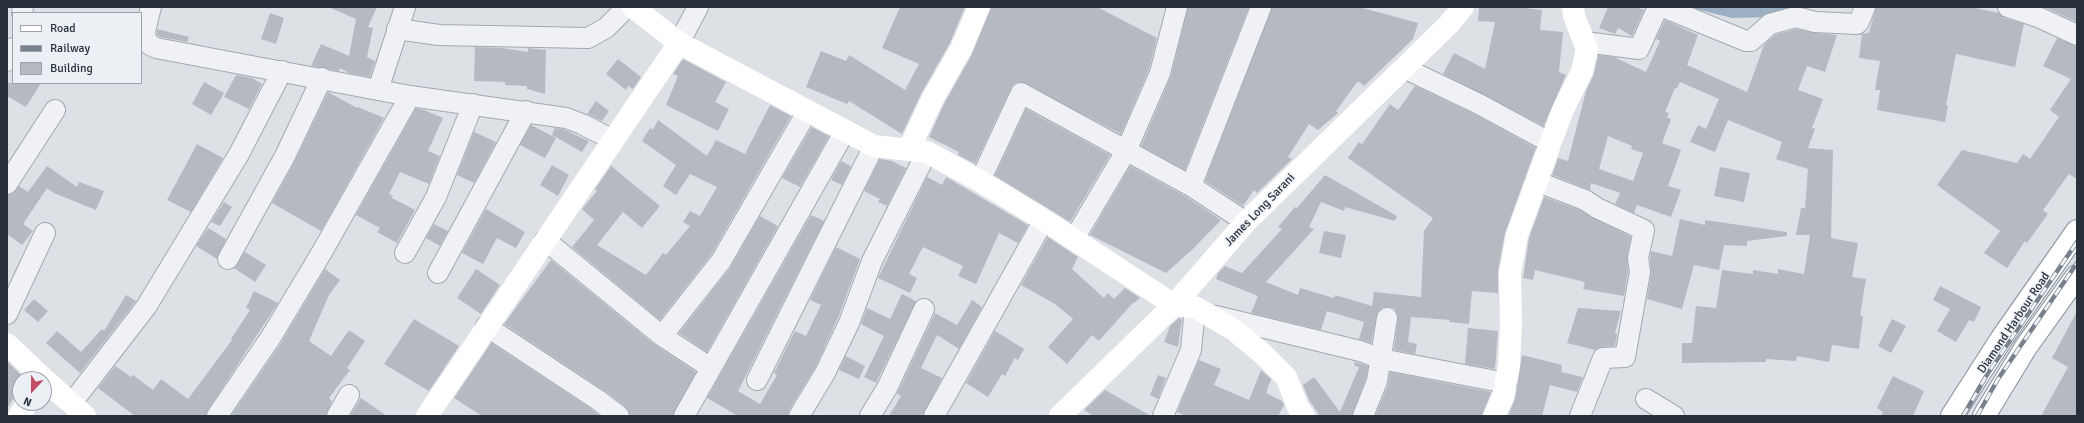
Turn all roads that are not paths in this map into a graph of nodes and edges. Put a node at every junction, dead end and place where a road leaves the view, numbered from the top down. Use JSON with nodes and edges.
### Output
{"nodes":[{"id":1,"x":151,"y":7,"type":"edge"},
{"id":2,"x":404,"y":7,"type":"edge"},
{"id":3,"x":627,"y":7,"type":"edge"},
{"id":4,"x":633,"y":7,"type":"edge"},
{"id":5,"x":698,"y":7,"type":"edge"},
{"id":6,"x":979,"y":7,"type":"edge"},
{"id":7,"x":1177,"y":7,"type":"edge"},
{"id":8,"x":1261,"y":7,"type":"edge"},
{"id":9,"x":1463,"y":7,"type":"edge"},
{"id":10,"x":1573,"y":7,"type":"edge"},
{"id":11,"x":1658,"y":7,"type":"edge"},
{"id":12,"x":1663,"y":7,"type":"edge"},
{"id":13,"x":1865,"y":7,"type":"edge"},
{"id":14,"x":2008,"y":7,"type":"edge"},
{"id":15,"x":397,"y":29,"type":"junction"},
{"id":16,"x":2077,"y":35,"type":"edge"},
{"id":17,"x":1585,"y":42,"type":"junction"},
{"id":18,"x":679,"y":43,"type":"junction"},
{"id":19,"x":12,"y":50,"type":"edge"},
{"id":20,"x":7,"y":61,"type":"edge"},
{"id":21,"x":1404,"y":68,"type":"junction"},
{"id":22,"x":282,"y":71,"type":"junction"},
{"id":23,"x":322,"y":78,"type":"junction"},
{"id":24,"x":378,"y":90,"type":"junction"},
{"id":25,"x":410,"y":96,"type":"junction"},
{"id":26,"x":474,"y":104,"type":"junction"},
{"id":27,"x":55,"y":110,"type":"dead end"},
{"id":28,"x":526,"y":111,"type":"junction"},
{"id":29,"x":807,"y":112,"type":"junction"},
{"id":30,"x":845,"y":131,"type":"junction"},
{"id":31,"x":613,"y":140,"type":"junction"},
{"id":32,"x":1551,"y":143,"type":"junction"},
{"id":33,"x":874,"y":146,"type":"junction"},
{"id":34,"x":918,"y":150,"type":"junction"},
{"id":35,"x":1126,"y":151,"type":"junction"},
{"id":36,"x":980,"y":181,"type":"junction"},
{"id":37,"x":1538,"y":182,"type":"junction"},
{"id":38,"x":7,"y":184,"type":"edge"},
{"id":39,"x":1191,"y":186,"type":"junction"},
{"id":40,"x":1044,"y":220,"type":"junction"},
{"id":41,"x":1246,"y":222,"type":"junction"},
{"id":42,"x":2077,"y":231,"type":"edge"},
{"id":43,"x":45,"y":234,"type":"dead end"},
{"id":44,"x":545,"y":240,"type":"junction"},
{"id":45,"x":1074,"y":240,"type":"junction"},
{"id":46,"x":405,"y":253,"type":"dead end"},
{"id":47,"x":228,"y":259,"type":"dead end"},
{"id":48,"x":438,"y":273,"type":"dead end"},
{"id":49,"x":2077,"y":276,"type":"edge"},
{"id":50,"x":1174,"y":305,"type":"junction"},
{"id":51,"x":924,"y":309,"type":"dead end"},
{"id":52,"x":1201,"y":310,"type":"junction"},
{"id":53,"x":7,"y":314,"type":"edge"},
{"id":54,"x":1388,"y":318,"type":"dead end"},
{"id":55,"x":486,"y":326,"type":"junction"},
{"id":56,"x":662,"y":336,"type":"junction"},
{"id":57,"x":7,"y":344,"type":"edge"},
{"id":58,"x":1381,"y":360,"type":"junction"},
{"id":59,"x":710,"y":368,"type":"junction"},
{"id":60,"x":35,"y":371,"type":"edge"},
{"id":61,"x":757,"y":380,"type":"dead end"},
{"id":62,"x":1506,"y":384,"type":"junction"},
{"id":63,"x":52,"y":387,"type":"edge"},
{"id":64,"x":349,"y":395,"type":"dead end"},
{"id":65,"x":1646,"y":399,"type":"dead end"},
{"id":66,"x":78,"y":410,"type":"edge"},
{"id":67,"x":431,"y":414,"type":"edge"},
{"id":68,"x":217,"y":416,"type":"edge"},
{"id":69,"x":336,"y":416,"type":"edge"},
{"id":70,"x":619,"y":416,"type":"edge"},
{"id":71,"x":684,"y":416,"type":"edge"},
{"id":72,"x":799,"y":416,"type":"edge"},
{"id":73,"x":870,"y":416,"type":"edge"},
{"id":74,"x":934,"y":416,"type":"edge"},
{"id":75,"x":1060,"y":416,"type":"edge"},
{"id":76,"x":1163,"y":416,"type":"edge"},
{"id":77,"x":1304,"y":416,"type":"edge"},
{"id":78,"x":1363,"y":416,"type":"edge"},
{"id":79,"x":1494,"y":416,"type":"edge"},
{"id":80,"x":1580,"y":416,"type":"edge"},
{"id":81,"x":1674,"y":416,"type":"edge"},
{"id":82,"x":1952,"y":416,"type":"edge"},
{"id":83,"x":1984,"y":416,"type":"edge"}],
"edges":[{"from":1,"to":22,"type":"street"},
{"from":2,"to":15,"type":"street"},
{"from":3,"to":15,"type":"street"},
{"from":4,"to":18,"type":"main road"},
{"from":5,"to":18,"type":"street"},
{"from":6,"to":34,"type":"main road"},
{"from":7,"to":35,"type":"street"},
{"from":8,"to":39,"type":"street"},
{"from":9,"to":21,"type":"main road","name":"James Long Sarani"},
{"from":10,"to":17,"type":"main road"},
{"from":11,"to":17,"type":"street"},
{"from":12,"to":13,"type":"street"},
{"from":14,"to":16,"type":"street"},
{"from":15,"to":24,"type":"street"},
{"from":17,"to":32,"type":"main road"},
{"from":18,"to":29,"type":"main road"},
{"from":18,"to":31,"type":"main road"},
{"from":19,"to":20,"type":"street"},
{"from":21,"to":32,"type":"street"},
{"from":21,"to":41,"type":"main road","name":"James Long Sarani"},
{"from":22,"to":23,"type":"street"},
{"from":22,"to":66,"type":"street"},
{"from":23,"to":24,"type":"street"},
{"from":23,"to":47,"type":"street"},
{"from":24,"to":25,"type":"street"},
{"from":25,"to":26,"type":"street"},
{"from":25,"to":68,"type":"street"},
{"from":26,"to":28,"type":"street"},
{"from":26,"to":46,"type":"street"},
{"from":27,"to":38,"type":"street"},
{"from":28,"to":31,"type":"street"},
{"from":28,"to":48,"type":"street"},
{"from":29,"to":30,"type":"main road"},
{"from":29,"to":56,"type":"street"},
{"from":30,"to":33,"type":"main road"},
{"from":30,"to":59,"type":"street"},
{"from":31,"to":44,"type":"main road"},
{"from":32,"to":37,"type":"main road"},
{"from":33,"to":34,"type":"main road"},
{"from":33,"to":61,"type":"street"},
{"from":34,"to":36,"type":"main road"},
{"from":34,"to":72,"type":"street"},
{"from":35,"to":36,"type":"street"},
{"from":35,"to":39,"type":"street"},
{"from":35,"to":45,"type":"street"},
{"from":36,"to":40,"type":"main road"},
{"from":37,"to":62,"type":"main road"},
{"from":37,"to":80,"type":"street"},
{"from":39,"to":41,"type":"street"},
{"from":40,"to":45,"type":"main road"},
{"from":40,"to":74,"type":"street"},
{"from":41,"to":50,"type":"main road","name":"James Long Sarani"},
{"from":42,"to":82,"type":"main road","name":"Diamond Harbour Road"},
{"from":43,"to":53,"type":"street"},
{"from":44,"to":55,"type":"main road"},
{"from":44,"to":56,"type":"street"},
{"from":45,"to":50,"type":"main road"},
{"from":49,"to":83,"type":"main road","name":"Diamond Harbour Road"},
{"from":50,"to":52,"type":"main road"},
{"from":50,"to":75,"type":"main road","name":"James Long Sarani"},
{"from":51,"to":73,"type":"street"},
{"from":52,"to":58,"type":"street"},
{"from":52,"to":76,"type":"street"},
{"from":52,"to":77,"type":"main road"},
{"from":54,"to":58,"type":"street"},
{"from":55,"to":67,"type":"main road"},
{"from":55,"to":70,"type":"street"},
{"from":56,"to":59,"type":"street"},
{"from":57,"to":60,"type":"main road"},
{"from":58,"to":62,"type":"street"},
{"from":58,"to":78,"type":"street"},
{"from":59,"to":71,"type":"street"},
{"from":62,"to":79,"type":"main road"},
{"from":63,"to":66,"type":"main road"},
{"from":64,"to":69,"type":"street"},
{"from":65,"to":81,"type":"street"}]}
